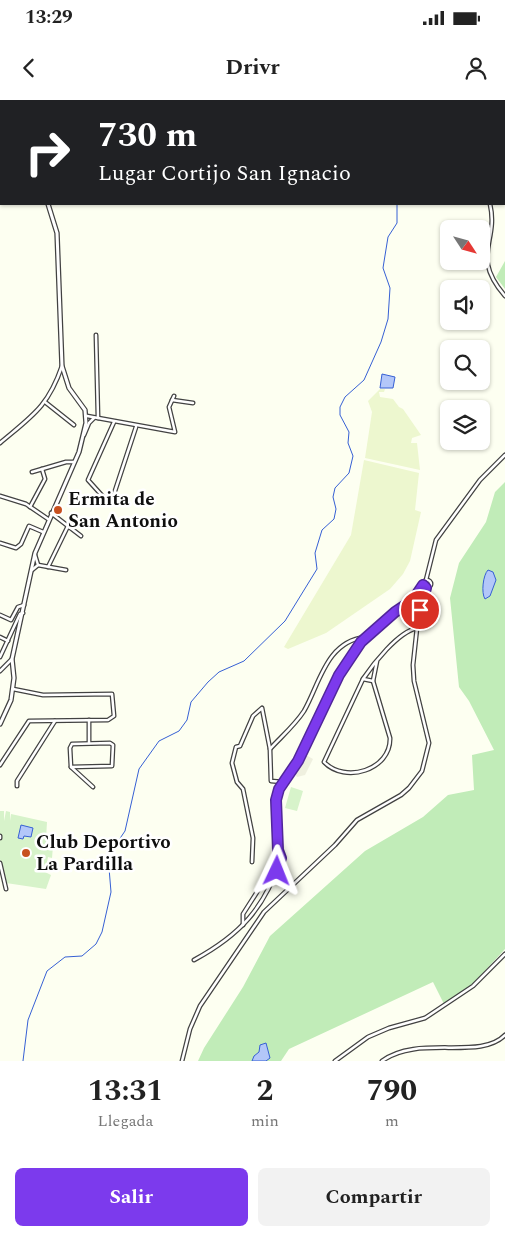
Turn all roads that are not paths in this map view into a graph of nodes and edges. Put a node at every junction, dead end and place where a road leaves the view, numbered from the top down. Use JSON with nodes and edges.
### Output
{"nodes":[{"id":1,"x":48,"y":205,"type":"edge"},
{"id":2,"x":490,"y":205,"type":"edge"},
{"id":3,"x":505,"y":296,"type":"edge"},
{"id":4,"x":96,"y":335,"type":"dead end"},
{"id":5,"x":62,"y":366,"type":"junction"},
{"id":6,"x":174,"y":396,"type":"dead end"},
{"id":7,"x":172,"y":400,"type":"junction"},
{"id":8,"x":45,"y":402,"type":"junction"},
{"id":9,"x":193,"y":403,"type":"dead end"},
{"id":10,"x":86,"y":416,"type":"junction"},
{"id":11,"x":94,"y":418,"type":"junction"},
{"id":12,"x":98,"y":418,"type":"junction"},
{"id":13,"x":114,"y":422,"type":"junction"},
{"id":14,"x":74,"y":425,"type":"dead end"},
{"id":15,"x":136,"y":427,"type":"junction"},
{"id":16,"x":84,"y":435,"type":"junction"},
{"id":17,"x":0,"y":443,"type":"edge"},
{"id":18,"x":505,"y":455,"type":"edge"},
{"id":19,"x":74,"y":462,"type":"junction"},
{"id":20,"x":42,"y":469,"type":"junction"},
{"id":21,"x":32,"y":472,"type":"dead end"},
{"id":22,"x":0,"y":496,"type":"edge"},
{"id":23,"x":30,"y":507,"type":"junction"},
{"id":24,"x":51,"y":513,"type":"junction"},
{"id":25,"x":48,"y":519,"type":"junction"},
{"id":26,"x":68,"y":526,"type":"junction"},
{"id":27,"x":43,"y":532,"type":"junction"},
{"id":28,"x":82,"y":536,"type":"dead end"},
{"id":29,"x":0,"y":543,"type":"edge"},
{"id":30,"x":35,"y":553,"type":"junction"},
{"id":31,"x":38,"y":565,"type":"junction"},
{"id":32,"x":48,"y":567,"type":"junction"},
{"id":33,"x":32,"y":570,"type":"junction"},
{"id":34,"x":66,"y":570,"type":"dead end"},
{"id":35,"x":426,"y":580,"type":"junction"},
{"id":36,"x":423,"y":585,"type":"junction"},
{"id":37,"x":426,"y":588,"type":"junction"},
{"id":38,"x":25,"y":604,"type":"junction"},
{"id":39,"x":23,"y":613,"type":"junction"},
{"id":40,"x":0,"y":615,"type":"edge"},
{"id":41,"x":12,"y":620,"type":"junction"},
{"id":42,"x":16,"y":622,"type":"junction"},
{"id":43,"x":417,"y":628,"type":"junction"},
{"id":44,"x":0,"y":637,"type":"edge"},
{"id":45,"x":366,"y":637,"type":"junction"},
{"id":46,"x":8,"y":641,"type":"junction"},
{"id":47,"x":0,"y":658,"type":"edge"},
{"id":48,"x":12,"y":660,"type":"junction"},
{"id":49,"x":377,"y":661,"type":"junction"},
{"id":50,"x":0,"y":671,"type":"edge"},
{"id":51,"x":363,"y":679,"type":"junction"},
{"id":52,"x":373,"y":681,"type":"junction"},
{"id":53,"x":13,"y":689,"type":"junction"},
{"id":54,"x":89,"y":720,"type":"junction"},
{"id":55,"x":1,"y":721,"type":"edge"},
{"id":56,"x":56,"y":721,"type":"junction"},
{"id":57,"x":89,"y":743,"type":"junction"},
{"id":58,"x":270,"y":749,"type":"junction"},
{"id":59,"x":0,"y":765,"type":"edge"},
{"id":60,"x":71,"y":767,"type":"junction"},
{"id":61,"x":283,"y":782,"type":"junction"},
{"id":62,"x":17,"y":786,"type":"dead end"},
{"id":63,"x":93,"y":787,"type":"dead end"},
{"id":64,"x":252,"y":862,"type":"dead end"},
{"id":65,"x":0,"y":863,"type":"edge"},
{"id":66,"x":6,"y":889,"type":"dead end"},
{"id":67,"x":259,"y":889,"type":"dead end"},
{"id":68,"x":243,"y":925,"type":"junction"},
{"id":69,"x":505,"y":954,"type":"edge"},
{"id":70,"x":194,"y":960,"type":"dead end"},
{"id":71,"x":505,"y":1035,"type":"edge"},
{"id":72,"x":182,"y":1061,"type":"edge"},
{"id":73,"x":335,"y":1061,"type":"edge"},
{"id":74,"x":382,"y":1061,"type":"edge"}],
"edges":[{"from":1,"to":5,"type":"street"},
{"from":2,"to":3,"type":"street"},
{"from":4,"to":12,"type":"street"},
{"from":5,"to":8,"type":"street"},
{"from":5,"to":10,"type":"street"},
{"from":6,"to":7,"type":"street"},
{"from":7,"to":9,"type":"street"},
{"from":7,"to":15,"type":"street"},
{"from":8,"to":14,"type":"street"},
{"from":8,"to":17,"type":"street"},
{"from":10,"to":11,"type":"street"},
{"from":10,"to":16,"type":"street"},
{"from":11,"to":12,"type":"street"},
{"from":11,"to":16,"type":"street"},
{"from":12,"to":13,"type":"street"},
{"from":13,"to":15,"type":"street"},
{"from":13,"to":15,"type":"street"},
{"from":16,"to":19,"type":"street"},
{"from":18,"to":35,"type":"street"},
{"from":19,"to":20,"type":"street"},
{"from":19,"to":24,"type":"street"},
{"from":20,"to":21,"type":"street"},
{"from":20,"to":23,"type":"street"},
{"from":22,"to":23,"type":"street"},
{"from":23,"to":25,"type":"street"},
{"from":24,"to":25,"type":"street"},
{"from":24,"to":26,"type":"street"},
{"from":25,"to":27,"type":"street"},
{"from":26,"to":28,"type":"street"},
{"from":26,"to":32,"type":"street"},
{"from":27,"to":29,"type":"street"},
{"from":27,"to":30,"type":"street"},
{"from":30,"to":31,"type":"street"},
{"from":30,"to":33,"type":"street"},
{"from":31,"to":32,"type":"street"},
{"from":31,"to":33,"type":"street"},
{"from":32,"to":34,"type":"street"},
{"from":33,"to":38,"type":"street"},
{"from":35,"to":36,"type":"street"},
{"from":35,"to":37,"type":"street"},
{"from":36,"to":37,"type":"street"},
{"from":36,"to":45,"type":"street"},
{"from":37,"to":43,"type":"street"},
{"from":38,"to":39,"type":"street"},
{"from":38,"to":41,"type":"street"},
{"from":39,"to":42,"type":"street"},
{"from":39,"to":48,"type":"street"},
{"from":40,"to":41,"type":"street"},
{"from":41,"to":42,"type":"street"},
{"from":42,"to":46,"type":"street"},
{"from":43,"to":49,"type":"street"},
{"from":43,"to":72,"type":"street"},
{"from":44,"to":46,"type":"street"},
{"from":45,"to":58,"type":"street"},
{"from":45,"to":61,"type":"street"},
{"from":46,"to":47,"type":"street"},
{"from":48,"to":50,"type":"street"},
{"from":48,"to":53,"type":"street"},
{"from":49,"to":51,"type":"street"},
{"from":49,"to":52,"type":"street"},
{"from":51,"to":52,"type":"street"},
{"from":51,"to":52,"type":"street"},
{"from":53,"to":54,"type":"street"},
{"from":53,"to":55,"type":"street"},
{"from":54,"to":56,"type":"street"},
{"from":54,"to":57,"type":"street"},
{"from":56,"to":59,"type":"street"},
{"from":56,"to":62,"type":"street"},
{"from":57,"to":60,"type":"street"},
{"from":57,"to":60,"type":"street"},
{"from":58,"to":61,"type":"street"},
{"from":58,"to":64,"type":"street"},
{"from":60,"to":63,"type":"street"},
{"from":61,"to":68,"type":"street"},
{"from":65,"to":66,"type":"street"},
{"from":67,"to":68,"type":"street"},
{"from":68,"to":70,"type":"street"},
{"from":69,"to":73,"type":"street"},
{"from":71,"to":74,"type":"street"}]}
